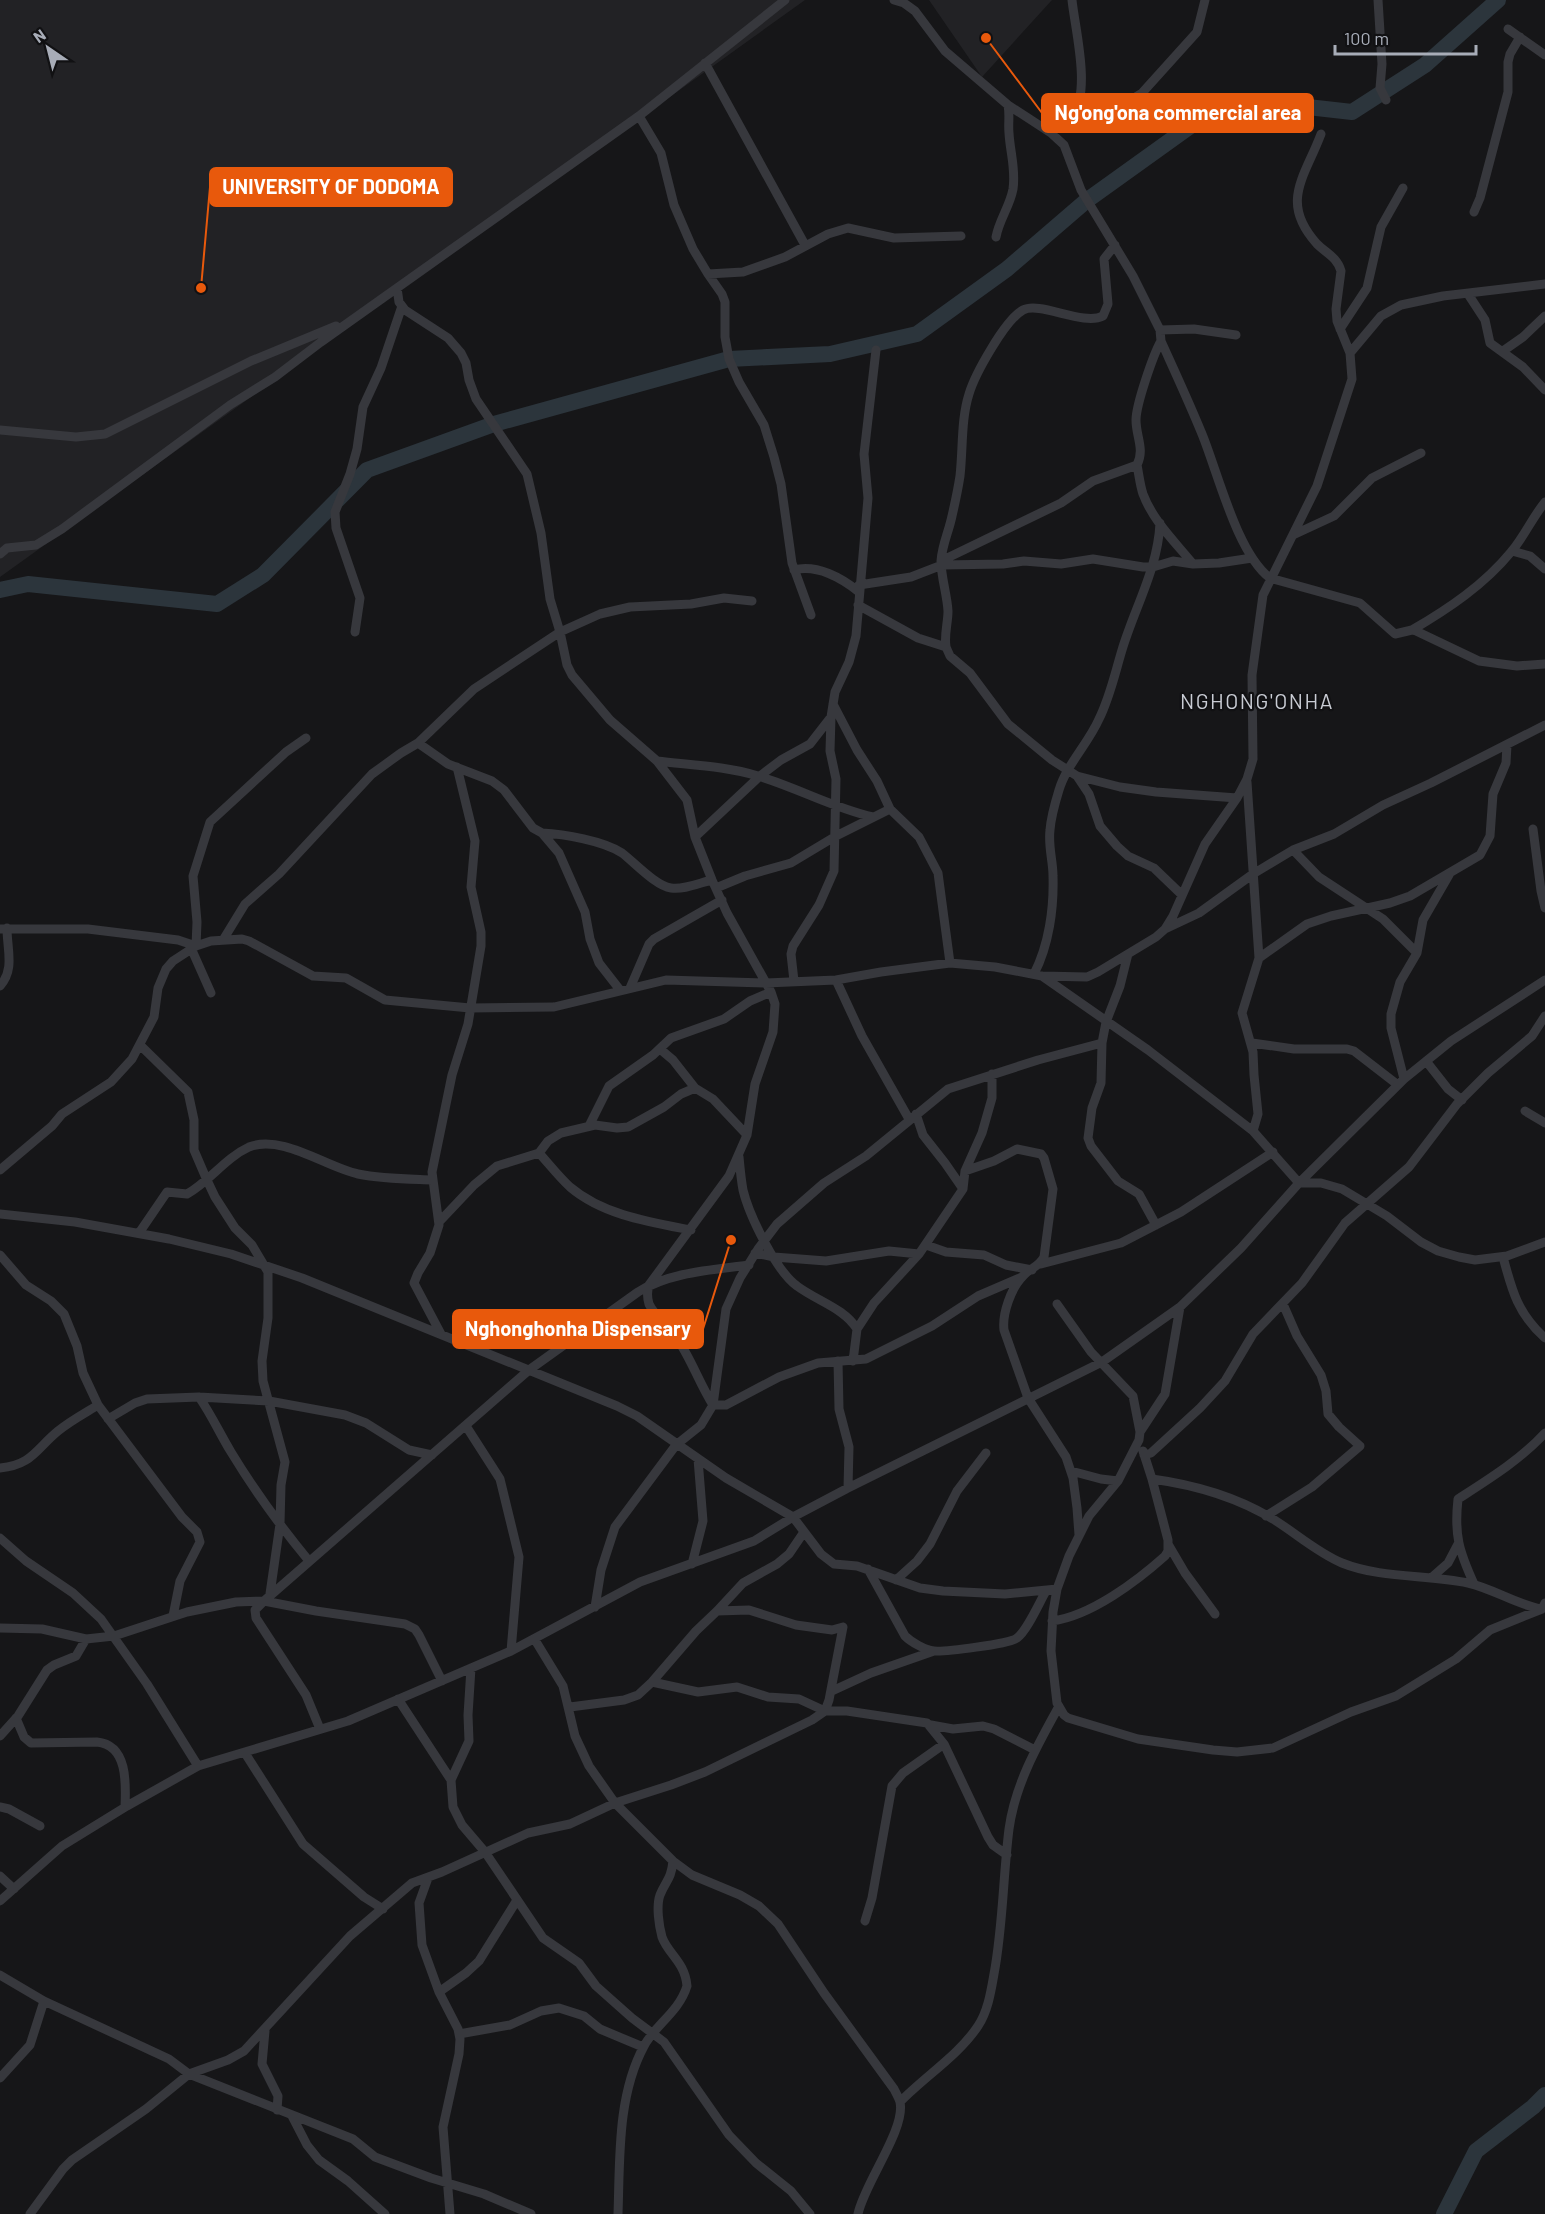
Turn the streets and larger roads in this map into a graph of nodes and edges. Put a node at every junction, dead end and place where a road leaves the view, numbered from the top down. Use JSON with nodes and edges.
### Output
{"nodes":[{"id":1,"x":785,"y":0,"type":"edge"},
{"id":2,"x":894,"y":0,"type":"edge"},
{"id":3,"x":1072,"y":0,"type":"edge"},
{"id":4,"x":1205,"y":0,"type":"edge"},
{"id":5,"x":1378,"y":0,"type":"edge"},
{"id":6,"x":1508,"y":29,"type":"dead end"},
{"id":7,"x":1520,"y":37,"type":"junction"},
{"id":8,"x":1545,"y":55,"type":"edge"},
{"id":9,"x":705,"y":63,"type":"junction"},
{"id":10,"x":1386,"y":100,"type":"dead end"},
{"id":11,"x":1008,"y":105,"type":"junction"},
{"id":12,"x":1073,"y":115,"type":"junction"},
{"id":13,"x":639,"y":116,"type":"junction"},
{"id":14,"x":1051,"y":133,"type":"junction"},
{"id":15,"x":1321,"y":134,"type":"dead end"},
{"id":16,"x":1403,"y":188,"type":"dead end"},
{"id":17,"x":1474,"y":212,"type":"dead end"},
{"id":18,"x":961,"y":236,"type":"dead end"},
{"id":19,"x":996,"y":237,"type":"dead end"},
{"id":20,"x":805,"y":245,"type":"junction"},
{"id":21,"x":1114,"y":245,"type":"junction"},
{"id":22,"x":708,"y":274,"type":"junction"},
{"id":23,"x":1545,"y":284,"type":"edge"},
{"id":24,"x":397,"y":288,"type":"junction"},
{"id":25,"x":1468,"y":294,"type":"junction"},
{"id":26,"x":402,"y":306,"type":"junction"},
{"id":27,"x":1545,"y":316,"type":"edge"},
{"id":28,"x":352,"y":320,"type":"junction"},
{"id":29,"x":1340,"y":329,"type":"junction"},
{"id":30,"x":1160,"y":330,"type":"junction"},
{"id":31,"x":1236,"y":335,"type":"dead end"},
{"id":32,"x":1161,"y":341,"type":"junction"},
{"id":33,"x":876,"y":350,"type":"dead end"},
{"id":34,"x":1503,"y":351,"type":"junction"},
{"id":35,"x":1350,"y":353,"type":"junction"},
{"id":36,"x":1545,"y":390,"type":"edge"},
{"id":37,"x":0,"y":430,"type":"edge"},
{"id":38,"x":1421,"y":453,"type":"dead end"},
{"id":39,"x":1137,"y":465,"type":"junction"},
{"id":40,"x":1545,"y":502,"type":"edge"},
{"id":41,"x":1160,"y":523,"type":"junction"},
{"id":42,"x":1293,"y":535,"type":"junction"},
{"id":43,"x":1512,"y":550,"type":"junction"},
{"id":44,"x":0,"y":554,"type":"edge"},
{"id":45,"x":1252,"y":558,"type":"junction"},
{"id":46,"x":941,"y":563,"type":"junction"},
{"id":47,"x":1194,"y":564,"type":"junction"},
{"id":48,"x":1153,"y":567,"type":"junction"},
{"id":49,"x":1545,"y":569,"type":"edge"},
{"id":50,"x":794,"y":570,"type":"junction"},
{"id":51,"x":1270,"y":578,"type":"junction"},
{"id":52,"x":859,"y":589,"type":"junction"},
{"id":53,"x":752,"y":601,"type":"dead end"},
{"id":54,"x":858,"y":605,"type":"junction"},
{"id":55,"x":812,"y":615,"type":"dead end"},
{"id":56,"x":1412,"y":630,"type":"junction"},
{"id":57,"x":355,"y":632,"type":"dead end"},
{"id":58,"x":560,"y":632,"type":"junction"},
{"id":59,"x":946,"y":647,"type":"junction"},
{"id":60,"x":1545,"y":664,"type":"edge"},
{"id":61,"x":833,"y":704,"type":"junction"},
{"id":62,"x":831,"y":717,"type":"junction"},
{"id":63,"x":1545,"y":725,"type":"edge"},
{"id":64,"x":306,"y":738,"type":"dead end"},
{"id":65,"x":418,"y":743,"type":"junction"},
{"id":66,"x":1507,"y":745,"type":"junction"},
{"id":67,"x":657,"y":761,"type":"junction"},
{"id":68,"x":457,"y":767,"type":"junction"},
{"id":69,"x":1068,"y":770,"type":"junction"},
{"id":70,"x":760,"y":776,"type":"junction"},
{"id":71,"x":1077,"y":776,"type":"junction"},
{"id":72,"x":1247,"y":779,"type":"junction"},
{"id":73,"x":1237,"y":798,"type":"junction"},
{"id":74,"x":836,"y":807,"type":"junction"},
{"id":75,"x":890,"y":809,"type":"junction"},
{"id":76,"x":873,"y":817,"type":"junction"},
{"id":77,"x":1533,"y":829,"type":"dead end"},
{"id":78,"x":542,"y":833,"type":"junction"},
{"id":79,"x":836,"y":836,"type":"junction"},
{"id":80,"x":695,"y":837,"type":"junction"},
{"id":81,"x":1293,"y":850,"type":"junction"},
{"id":82,"x":1253,"y":874,"type":"junction"},
{"id":83,"x":1449,"y":874,"type":"junction"},
{"id":84,"x":714,"y":884,"type":"junction"},
{"id":85,"x":1181,"y":894,"type":"junction"},
{"id":86,"x":722,"y":900,"type":"junction"},
{"id":87,"x":1365,"y":907,"type":"junction"},
{"id":88,"x":1545,"y":908,"type":"edge"},
{"id":89,"x":4,"y":928,"type":"edge"},
{"id":90,"x":1165,"y":929,"type":"junction"},
{"id":91,"x":223,"y":940,"type":"junction"},
{"id":92,"x":194,"y":947,"type":"junction"},
{"id":93,"x":1417,"y":953,"type":"junction"},
{"id":94,"x":1128,"y":954,"type":"junction"},
{"id":95,"x":1259,"y":958,"type":"junction"},
{"id":96,"x":950,"y":963,"type":"junction"},
{"id":97,"x":1038,"y":975,"type":"junction"},
{"id":98,"x":836,"y":980,"type":"junction"},
{"id":99,"x":1545,"y":980,"type":"edge"},
{"id":100,"x":794,"y":981,"type":"junction"},
{"id":101,"x":0,"y":986,"type":"edge"},
{"id":102,"x":769,"y":988,"type":"junction"},
{"id":103,"x":625,"y":989,"type":"junction"},
{"id":104,"x":211,"y":993,"type":"dead end"},
{"id":105,"x":470,"y":1008,"type":"junction"},
{"id":106,"x":1545,"y":1016,"type":"edge"},
{"id":107,"x":1106,"y":1022,"type":"junction"},
{"id":108,"x":1102,"y":1043,"type":"junction"},
{"id":109,"x":1252,"y":1043,"type":"junction"},
{"id":110,"x":140,"y":1045,"type":"junction"},
{"id":111,"x":660,"y":1049,"type":"junction"},
{"id":112,"x":1426,"y":1061,"type":"junction"},
{"id":113,"x":992,"y":1074,"type":"junction"},
{"id":114,"x":1401,"y":1082,"type":"junction"},
{"id":115,"x":694,"y":1088,"type":"junction"},
{"id":116,"x":1462,"y":1100,"type":"junction"},
{"id":117,"x":1526,"y":1111,"type":"dead end"},
{"id":118,"x":913,"y":1117,"type":"junction"},
{"id":119,"x":1545,"y":1123,"type":"edge"},
{"id":120,"x":589,"y":1126,"type":"junction"},
{"id":121,"x":1253,"y":1131,"type":"junction"},
{"id":122,"x":747,"y":1135,"type":"junction"},
{"id":123,"x":1273,"y":1152,"type":"junction"},
{"id":124,"x":539,"y":1153,"type":"junction"},
{"id":125,"x":739,"y":1157,"type":"junction"},
{"id":126,"x":0,"y":1170,"type":"edge"},
{"id":127,"x":965,"y":1171,"type":"junction"},
{"id":128,"x":206,"y":1178,"type":"junction"},
{"id":129,"x":432,"y":1180,"type":"junction"},
{"id":130,"x":1299,"y":1183,"type":"junction"},
{"id":131,"x":963,"y":1190,"type":"junction"},
{"id":132,"x":1367,"y":1204,"type":"junction"},
{"id":133,"x":0,"y":1214,"type":"edge"},
{"id":134,"x":440,"y":1221,"type":"junction"},
{"id":135,"x":1156,"y":1225,"type":"junction"},
{"id":136,"x":691,"y":1230,"type":"junction"},
{"id":137,"x":139,"y":1233,"type":"junction"},
{"id":138,"x":763,"y":1242,"type":"junction"},
{"id":139,"x":1545,"y":1242,"type":"edge"},
{"id":140,"x":926,"y":1245,"type":"junction"},
{"id":141,"x":755,"y":1253,"type":"junction"},
{"id":142,"x":919,"y":1254,"type":"junction"},
{"id":143,"x":0,"y":1255,"type":"edge"},
{"id":144,"x":774,"y":1257,"type":"junction"},
{"id":145,"x":1503,"y":1257,"type":"junction"},
{"id":146,"x":263,"y":1264,"type":"junction"},
{"id":147,"x":1041,"y":1264,"type":"junction"},
{"id":148,"x":748,"y":1265,"type":"junction"},
{"id":149,"x":1032,"y":1270,"type":"junction"},
{"id":150,"x":1022,"y":1276,"type":"junction"},
{"id":151,"x":649,"y":1285,"type":"junction"},
{"id":152,"x":1057,"y":1304,"type":"dead end"},
{"id":153,"x":1283,"y":1304,"type":"junction"},
{"id":154,"x":1180,"y":1307,"type":"junction"},
{"id":155,"x":857,"y":1329,"type":"junction"},
{"id":156,"x":441,"y":1334,"type":"junction"},
{"id":157,"x":1545,"y":1338,"type":"edge"},
{"id":158,"x":838,"y":1361,"type":"junction"},
{"id":159,"x":853,"y":1361,"type":"junction"},
{"id":160,"x":1102,"y":1362,"type":"junction"},
{"id":161,"x":529,"y":1370,"type":"junction"},
{"id":162,"x":199,"y":1396,"type":"junction"},
{"id":163,"x":1028,"y":1398,"type":"junction"},
{"id":164,"x":269,"y":1401,"type":"junction"},
{"id":165,"x":98,"y":1405,"type":"junction"},
{"id":166,"x":713,"y":1405,"type":"junction"},
{"id":167,"x":108,"y":1419,"type":"junction"},
{"id":168,"x":466,"y":1426,"type":"junction"},
{"id":169,"x":1545,"y":1433,"type":"edge"},
{"id":170,"x":1140,"y":1436,"type":"junction"},
{"id":171,"x":676,"y":1445,"type":"junction"},
{"id":172,"x":986,"y":1453,"type":"dead end"},
{"id":173,"x":432,"y":1455,"type":"junction"},
{"id":174,"x":1144,"y":1455,"type":"junction"},
{"id":175,"x":698,"y":1460,"type":"junction"},
{"id":176,"x":0,"y":1468,"type":"edge"},
{"id":177,"x":1071,"y":1471,"type":"junction"},
{"id":178,"x":1152,"y":1479,"type":"junction"},
{"id":179,"x":1118,"y":1482,"type":"junction"},
{"id":180,"x":848,"y":1488,"type":"junction"},
{"id":181,"x":1266,"y":1516,"type":"junction"},
{"id":182,"x":793,"y":1517,"type":"junction"},
{"id":183,"x":280,"y":1524,"type":"junction"},
{"id":184,"x":804,"y":1532,"type":"junction"},
{"id":185,"x":1079,"y":1536,"type":"junction"},
{"id":186,"x":0,"y":1538,"type":"edge"},
{"id":187,"x":1168,"y":1543,"type":"junction"},
{"id":188,"x":1458,"y":1545,"type":"junction"},
{"id":189,"x":309,"y":1561,"type":"junction"},
{"id":190,"x":692,"y":1564,"type":"junction"},
{"id":191,"x":868,"y":1569,"type":"junction"},
{"id":192,"x":1431,"y":1578,"type":"junction"},
{"id":193,"x":896,"y":1580,"type":"junction"},
{"id":194,"x":1474,"y":1584,"type":"junction"},
{"id":195,"x":1057,"y":1589,"type":"junction"},
{"id":196,"x":1046,"y":1591,"type":"junction"},
{"id":197,"x":267,"y":1597,"type":"junction"},
{"id":198,"x":595,"y":1607,"type":"junction"},
{"id":199,"x":1544,"y":1607,"type":"edge"},
{"id":200,"x":717,"y":1611,"type":"junction"},
{"id":201,"x":1215,"y":1614,"type":"dead end"},
{"id":202,"x":173,"y":1616,"type":"junction"},
{"id":203,"x":1052,"y":1621,"type":"junction"},
{"id":204,"x":0,"y":1628,"type":"edge"},
{"id":205,"x":114,"y":1636,"type":"junction"},
{"id":206,"x":86,"y":1639,"type":"junction"},
{"id":207,"x":535,"y":1640,"type":"junction"},
{"id":208,"x":934,"y":1651,"type":"junction"},
{"id":209,"x":511,"y":1652,"type":"junction"},
{"id":210,"x":471,"y":1668,"type":"junction"},
{"id":211,"x":442,"y":1681,"type":"junction"},
{"id":212,"x":652,"y":1682,"type":"junction"},
{"id":213,"x":832,"y":1691,"type":"junction"},
{"id":214,"x":398,"y":1699,"type":"junction"},
{"id":215,"x":570,"y":1707,"type":"junction"},
{"id":216,"x":1058,"y":1708,"type":"junction"},
{"id":217,"x":825,"y":1711,"type":"junction"},
{"id":218,"x":16,"y":1718,"type":"junction"},
{"id":219,"x":931,"y":1725,"type":"junction"},
{"id":220,"x":320,"y":1729,"type":"junction"},
{"id":221,"x":1,"y":1734,"type":"edge"},
{"id":222,"x":944,"y":1744,"type":"junction"},
{"id":223,"x":1035,"y":1750,"type":"junction"},
{"id":224,"x":245,"y":1753,"type":"junction"},
{"id":225,"x":198,"y":1766,"type":"junction"},
{"id":226,"x":451,"y":1780,"type":"junction"},
{"id":227,"x":615,"y":1803,"type":"junction"},
{"id":228,"x":0,"y":1807,"type":"edge"},
{"id":229,"x":124,"y":1807,"type":"junction"},
{"id":230,"x":40,"y":1826,"type":"dead end"},
{"id":231,"x":485,"y":1852,"type":"junction"},
{"id":232,"x":1007,"y":1855,"type":"junction"},
{"id":233,"x":673,"y":1861,"type":"junction"},
{"id":234,"x":0,"y":1876,"type":"edge"},
{"id":235,"x":428,"y":1878,"type":"junction"},
{"id":236,"x":14,"y":1889,"type":"junction"},
{"id":237,"x":517,"y":1900,"type":"junction"},
{"id":238,"x":0,"y":1901,"type":"edge"},
{"id":239,"x":382,"y":1909,"type":"junction"},
{"id":240,"x":865,"y":1921,"type":"dead end"},
{"id":241,"x":0,"y":1975,"type":"edge"},
{"id":242,"x":439,"y":1992,"type":"junction"},
{"id":243,"x":44,"y":2001,"type":"junction"},
{"id":244,"x":264,"y":2031,"type":"junction"},
{"id":245,"x":652,"y":2033,"type":"junction"},
{"id":246,"x":459,"y":2034,"type":"junction"},
{"id":247,"x":643,"y":2047,"type":"junction"},
{"id":248,"x":189,"y":2074,"type":"junction"},
{"id":249,"x":0,"y":2078,"type":"edge"},
{"id":250,"x":900,"y":2102,"type":"junction"},
{"id":251,"x":277,"y":2110,"type":"junction"},
{"id":252,"x":292,"y":2116,"type":"junction"},
{"id":253,"x":448,"y":2182,"type":"junction"},
{"id":254,"x":30,"y":2214,"type":"edge"},
{"id":255,"x":385,"y":2214,"type":"edge"},
{"id":256,"x":450,"y":2214,"type":"edge"},
{"id":257,"x":531,"y":2214,"type":"edge"},
{"id":258,"x":618,"y":2214,"type":"edge"},
{"id":259,"x":810,"y":2214,"type":"edge"},
{"id":260,"x":858,"y":2214,"type":"edge"}],
"edges":[{"from":1,"to":9,"type":"street"},
{"from":2,"to":11,"type":"street"},
{"from":3,"to":12,"type":"street"},
{"from":4,"to":12,"type":"street"},
{"from":5,"to":10,"type":"street"},
{"from":6,"to":7,"type":"street"},
{"from":7,"to":8,"type":"street"},
{"from":7,"to":17,"type":"street"},
{"from":9,"to":13,"type":"street"},
{"from":9,"to":20,"type":"street"},
{"from":11,"to":14,"type":"street"},
{"from":11,"to":19,"type":"street"},
{"from":12,"to":14,"type":"street"},
{"from":13,"to":22,"type":"street"},
{"from":13,"to":24,"type":"street"},
{"from":14,"to":21,"type":"street"},
{"from":15,"to":29,"type":"street"},
{"from":16,"to":29,"type":"street"},
{"from":18,"to":20,"type":"street"},
{"from":20,"to":22,"type":"street"},
{"from":21,"to":30,"type":"street"},
{"from":21,"to":46,"type":"street"},
{"from":22,"to":50,"type":"street"},
{"from":23,"to":25,"type":"street"},
{"from":24,"to":26,"type":"street"},
{"from":24,"to":28,"type":"street"},
{"from":25,"to":34,"type":"street"},
{"from":25,"to":35,"type":"street"},
{"from":26,"to":57,"type":"street"},
{"from":26,"to":58,"type":"street"},
{"from":27,"to":34,"type":"street"},
{"from":28,"to":37,"type":"street"},
{"from":28,"to":44,"type":"street"},
{"from":29,"to":35,"type":"street"},
{"from":30,"to":31,"type":"street"},
{"from":30,"to":32,"type":"street"},
{"from":32,"to":39,"type":"street"},
{"from":32,"to":45,"type":"street"},
{"from":33,"to":52,"type":"street"},
{"from":34,"to":36,"type":"street"},
{"from":35,"to":42,"type":"street"},
{"from":38,"to":42,"type":"street"},
{"from":39,"to":41,"type":"street"},
{"from":39,"to":46,"type":"street"},
{"from":40,"to":43,"type":"street"},
{"from":41,"to":47,"type":"street"},
{"from":41,"to":48,"type":"street"},
{"from":42,"to":51,"type":"street"},
{"from":43,"to":49,"type":"street"},
{"from":43,"to":56,"type":"street"},
{"from":45,"to":47,"type":"street"},
{"from":45,"to":51,"type":"street"},
{"from":46,"to":48,"type":"street"},
{"from":46,"to":52,"type":"street"},
{"from":46,"to":59,"type":"street"},
{"from":47,"to":48,"type":"street"},
{"from":48,"to":69,"type":"street"},
{"from":50,"to":52,"type":"street"},
{"from":50,"to":55,"type":"street"},
{"from":51,"to":56,"type":"street"},
{"from":51,"to":72,"type":"street"},
{"from":52,"to":54,"type":"street"},
{"from":53,"to":58,"type":"street"},
{"from":54,"to":59,"type":"street"},
{"from":54,"to":61,"type":"street"},
{"from":56,"to":60,"type":"street"},
{"from":58,"to":65,"type":"street"},
{"from":58,"to":67,"type":"street"},
{"from":59,"to":69,"type":"street"},
{"from":61,"to":62,"type":"street"},
{"from":61,"to":75,"type":"street"},
{"from":62,"to":70,"type":"street"},
{"from":62,"to":74,"type":"street"},
{"from":63,"to":66,"type":"street"},
{"from":64,"to":92,"type":"street"},
{"from":65,"to":68,"type":"street"},
{"from":65,"to":91,"type":"street"},
{"from":66,"to":81,"type":"street"},
{"from":66,"to":83,"type":"street"},
{"from":67,"to":70,"type":"street"},
{"from":67,"to":80,"type":"street"},
{"from":68,"to":78,"type":"street"},
{"from":68,"to":105,"type":"street"},
{"from":69,"to":71,"type":"street"},
{"from":69,"to":97,"type":"street"},
{"from":70,"to":74,"type":"street"},
{"from":70,"to":80,"type":"street"},
{"from":71,"to":73,"type":"street"},
{"from":71,"to":85,"type":"street"},
{"from":72,"to":73,"type":"street"},
{"from":72,"to":82,"type":"street"},
{"from":73,"to":85,"type":"street"},
{"from":74,"to":76,"type":"street"},
{"from":74,"to":79,"type":"street"},
{"from":75,"to":76,"type":"street"},
{"from":75,"to":96,"type":"street"},
{"from":76,"to":79,"type":"street"},
{"from":77,"to":88,"type":"street"},
{"from":78,"to":84,"type":"street"},
{"from":78,"to":103,"type":"street"},
{"from":79,"to":84,"type":"street"},
{"from":79,"to":100,"type":"street"},
{"from":80,"to":84,"type":"street"},
{"from":81,"to":82,"type":"street"},
{"from":81,"to":87,"type":"street"},
{"from":82,"to":90,"type":"street"},
{"from":82,"to":95,"type":"street"},
{"from":83,"to":87,"type":"street"},
{"from":83,"to":93,"type":"street"},
{"from":84,"to":86,"type":"street"},
{"from":85,"to":90,"type":"street"},
{"from":86,"to":102,"type":"street"},
{"from":86,"to":103,"type":"street"},
{"from":87,"to":93,"type":"street"},
{"from":87,"to":95,"type":"street"},
{"from":89,"to":92,"type":"street"},
{"from":89,"to":101,"type":"street"},
{"from":90,"to":94,"type":"street"},
{"from":91,"to":92,"type":"street"},
{"from":91,"to":105,"type":"street"},
{"from":92,"to":104,"type":"street"},
{"from":92,"to":110,"type":"street"},
{"from":93,"to":114,"type":"street"},
{"from":94,"to":97,"type":"street"},
{"from":94,"to":107,"type":"street"},
{"from":95,"to":109,"type":"street"},
{"from":96,"to":97,"type":"street"},
{"from":96,"to":98,"type":"street"},
{"from":97,"to":107,"type":"street"},
{"from":98,"to":100,"type":"street"},
{"from":98,"to":118,"type":"street"},
{"from":99,"to":112,"type":"street"},
{"from":100,"to":102,"type":"street"},
{"from":102,"to":103,"type":"street"},
{"from":102,"to":111,"type":"street"},
{"from":102,"to":122,"type":"street"},
{"from":103,"to":105,"type":"street"},
{"from":105,"to":129,"type":"street"},
{"from":106,"to":116,"type":"street"},
{"from":107,"to":108,"type":"street"},
{"from":107,"to":121,"type":"street"},
{"from":108,"to":113,"type":"street"},
{"from":108,"to":135,"type":"street"},
{"from":109,"to":114,"type":"street"},
{"from":109,"to":121,"type":"street"},
{"from":110,"to":126,"type":"street"},
{"from":110,"to":128,"type":"street"},
{"from":111,"to":115,"type":"street"},
{"from":111,"to":120,"type":"street"},
{"from":112,"to":114,"type":"street"},
{"from":112,"to":116,"type":"street"},
{"from":113,"to":118,"type":"street"},
{"from":113,"to":127,"type":"street"},
{"from":114,"to":130,"type":"street"},
{"from":115,"to":120,"type":"street"},
{"from":115,"to":122,"type":"street"},
{"from":116,"to":132,"type":"street"},
{"from":117,"to":119,"type":"street"},
{"from":118,"to":131,"type":"street"},
{"from":118,"to":138,"type":"street"},
{"from":120,"to":124,"type":"street"},
{"from":121,"to":123,"type":"street"},
{"from":122,"to":125,"type":"street"},
{"from":123,"to":130,"type":"street"},
{"from":123,"to":135,"type":"street"},
{"from":124,"to":134,"type":"street"},
{"from":124,"to":136,"type":"street"},
{"from":125,"to":136,"type":"street"},
{"from":125,"to":138,"type":"street"},
{"from":127,"to":131,"type":"street"},
{"from":127,"to":147,"type":"street"},
{"from":128,"to":129,"type":"street"},
{"from":128,"to":137,"type":"street"},
{"from":128,"to":146,"type":"street"},
{"from":129,"to":134,"type":"street"},
{"from":130,"to":132,"type":"street"},
{"from":130,"to":154,"type":"street"},
{"from":131,"to":140,"type":"street"},
{"from":132,"to":145,"type":"street"},
{"from":132,"to":153,"type":"street"},
{"from":133,"to":137,"type":"street"},
{"from":134,"to":156,"type":"street"},
{"from":135,"to":147,"type":"street"},
{"from":136,"to":151,"type":"street"},
{"from":137,"to":146,"type":"street"},
{"from":138,"to":141,"type":"street"},
{"from":138,"to":144,"type":"street"},
{"from":139,"to":145,"type":"street"},
{"from":140,"to":142,"type":"street"},
{"from":140,"to":149,"type":"street"},
{"from":141,"to":144,"type":"street"},
{"from":141,"to":148,"type":"street"},
{"from":142,"to":144,"type":"street"},
{"from":142,"to":155,"type":"street"},
{"from":143,"to":165,"type":"street"},
{"from":144,"to":155,"type":"street"},
{"from":145,"to":157,"type":"street"},
{"from":146,"to":156,"type":"street"},
{"from":146,"to":164,"type":"street"},
{"from":147,"to":149,"type":"street"},
{"from":148,"to":151,"type":"street"},
{"from":148,"to":166,"type":"street"},
{"from":149,"to":150,"type":"street"},
{"from":150,"to":159,"type":"street"},
{"from":150,"to":163,"type":"street"},
{"from":151,"to":161,"type":"street"},
{"from":151,"to":166,"type":"street"},
{"from":152,"to":160,"type":"street"},
{"from":153,"to":174,"type":"street"},
{"from":153,"to":181,"type":"street"},
{"from":154,"to":160,"type":"street"},
{"from":154,"to":170,"type":"street"},
{"from":155,"to":159,"type":"street"},
{"from":156,"to":161,"type":"street"},
{"from":158,"to":159,"type":"street"},
{"from":158,"to":166,"type":"street"},
{"from":158,"to":180,"type":"street"},
{"from":160,"to":163,"type":"street"},
{"from":160,"to":170,"type":"street"},
{"from":161,"to":168,"type":"street"},
{"from":161,"to":171,"type":"street"},
{"from":162,"to":164,"type":"street"},
{"from":162,"to":167,"type":"street"},
{"from":162,"to":183,"type":"street"},
{"from":163,"to":177,"type":"street"},
{"from":163,"to":180,"type":"street"},
{"from":164,"to":173,"type":"street"},
{"from":164,"to":183,"type":"street"},
{"from":165,"to":167,"type":"street"},
{"from":165,"to":176,"type":"street"},
{"from":166,"to":171,"type":"street"},
{"from":167,"to":202,"type":"street"},
{"from":168,"to":173,"type":"street"},
{"from":168,"to":209,"type":"street"},
{"from":169,"to":188,"type":"street"},
{"from":170,"to":174,"type":"street"},
{"from":170,"to":179,"type":"street"},
{"from":171,"to":175,"type":"street"},
{"from":171,"to":198,"type":"street"},
{"from":172,"to":193,"type":"street"},
{"from":173,"to":189,"type":"street"},
{"from":174,"to":178,"type":"street"},
{"from":175,"to":182,"type":"street"},
{"from":175,"to":190,"type":"street"},
{"from":177,"to":179,"type":"street"},
{"from":177,"to":185,"type":"street"},
{"from":178,"to":181,"type":"street"},
{"from":178,"to":187,"type":"street"},
{"from":179,"to":185,"type":"street"},
{"from":180,"to":182,"type":"street"},
{"from":181,"to":192,"type":"street"},
{"from":182,"to":184,"type":"street"},
{"from":182,"to":190,"type":"street"},
{"from":183,"to":189,"type":"street"},
{"from":183,"to":197,"type":"street"},
{"from":184,"to":191,"type":"street"},
{"from":184,"to":200,"type":"street"},
{"from":185,"to":195,"type":"street"},
{"from":186,"to":205,"type":"street"},
{"from":187,"to":201,"type":"street"},
{"from":187,"to":203,"type":"street"},
{"from":188,"to":192,"type":"street"},
{"from":188,"to":194,"type":"street"},
{"from":189,"to":197,"type":"street"},
{"from":190,"to":198,"type":"street"},
{"from":191,"to":193,"type":"street"},
{"from":191,"to":208,"type":"street"},
{"from":192,"to":194,"type":"street"},
{"from":193,"to":196,"type":"street"},
{"from":194,"to":199,"type":"street"},
{"from":195,"to":196,"type":"street"},
{"from":195,"to":203,"type":"street"},
{"from":196,"to":208,"type":"street"},
{"from":197,"to":202,"type":"street"},
{"from":197,"to":211,"type":"street"},
{"from":197,"to":220,"type":"street"},
{"from":198,"to":207,"type":"street"},
{"from":199,"to":216,"type":"street"},
{"from":200,"to":212,"type":"street"},
{"from":200,"to":213,"type":"street"},
{"from":202,"to":205,"type":"street"},
{"from":203,"to":216,"type":"street"},
{"from":204,"to":206,"type":"street"},
{"from":205,"to":206,"type":"street"},
{"from":205,"to":225,"type":"street"},
{"from":206,"to":218,"type":"street"},
{"from":207,"to":209,"type":"street"},
{"from":207,"to":215,"type":"street"},
{"from":208,"to":213,"type":"street"},
{"from":209,"to":210,"type":"street"},
{"from":210,"to":211,"type":"street"},
{"from":210,"to":226,"type":"street"},
{"from":211,"to":214,"type":"street"},
{"from":212,"to":215,"type":"street"},
{"from":212,"to":217,"type":"street"},
{"from":213,"to":217,"type":"street"},
{"from":214,"to":220,"type":"street"},
{"from":214,"to":226,"type":"street"},
{"from":215,"to":227,"type":"street"},
{"from":216,"to":223,"type":"street"},
{"from":217,"to":219,"type":"street"},
{"from":217,"to":227,"type":"street"},
{"from":218,"to":221,"type":"street"},
{"from":218,"to":229,"type":"street"},
{"from":219,"to":222,"type":"street"},
{"from":219,"to":223,"type":"street"},
{"from":220,"to":224,"type":"street"},
{"from":222,"to":232,"type":"street"},
{"from":222,"to":240,"type":"street"},
{"from":223,"to":232,"type":"street"},
{"from":224,"to":225,"type":"street"},
{"from":224,"to":239,"type":"street"},
{"from":225,"to":229,"type":"street"},
{"from":226,"to":231,"type":"street"},
{"from":227,"to":231,"type":"street"},
{"from":227,"to":233,"type":"street"},
{"from":228,"to":230,"type":"street"},
{"from":229,"to":236,"type":"street"},
{"from":231,"to":235,"type":"street"},
{"from":231,"to":237,"type":"street"},
{"from":232,"to":250,"type":"street"},
{"from":233,"to":245,"type":"street"},
{"from":233,"to":250,"type":"street"},
{"from":234,"to":236,"type":"street"},
{"from":235,"to":239,"type":"street"},
{"from":235,"to":242,"type":"street"},
{"from":236,"to":238,"type":"street"},
{"from":237,"to":242,"type":"street"},
{"from":237,"to":245,"type":"street"},
{"from":239,"to":244,"type":"street"},
{"from":241,"to":243,"type":"street"},
{"from":242,"to":246,"type":"street"},
{"from":243,"to":248,"type":"street"},
{"from":243,"to":249,"type":"street"},
{"from":244,"to":248,"type":"street"},
{"from":244,"to":251,"type":"street"},
{"from":245,"to":247,"type":"street"},
{"from":245,"to":259,"type":"street"},
{"from":246,"to":247,"type":"street"},
{"from":246,"to":253,"type":"street"},
{"from":247,"to":258,"type":"street"},
{"from":248,"to":251,"type":"street"},
{"from":248,"to":254,"type":"street"},
{"from":250,"to":260,"type":"street"},
{"from":251,"to":252,"type":"street"},
{"from":252,"to":253,"type":"street"},
{"from":252,"to":255,"type":"street"},
{"from":253,"to":256,"type":"street"},
{"from":253,"to":257,"type":"street"}]}
